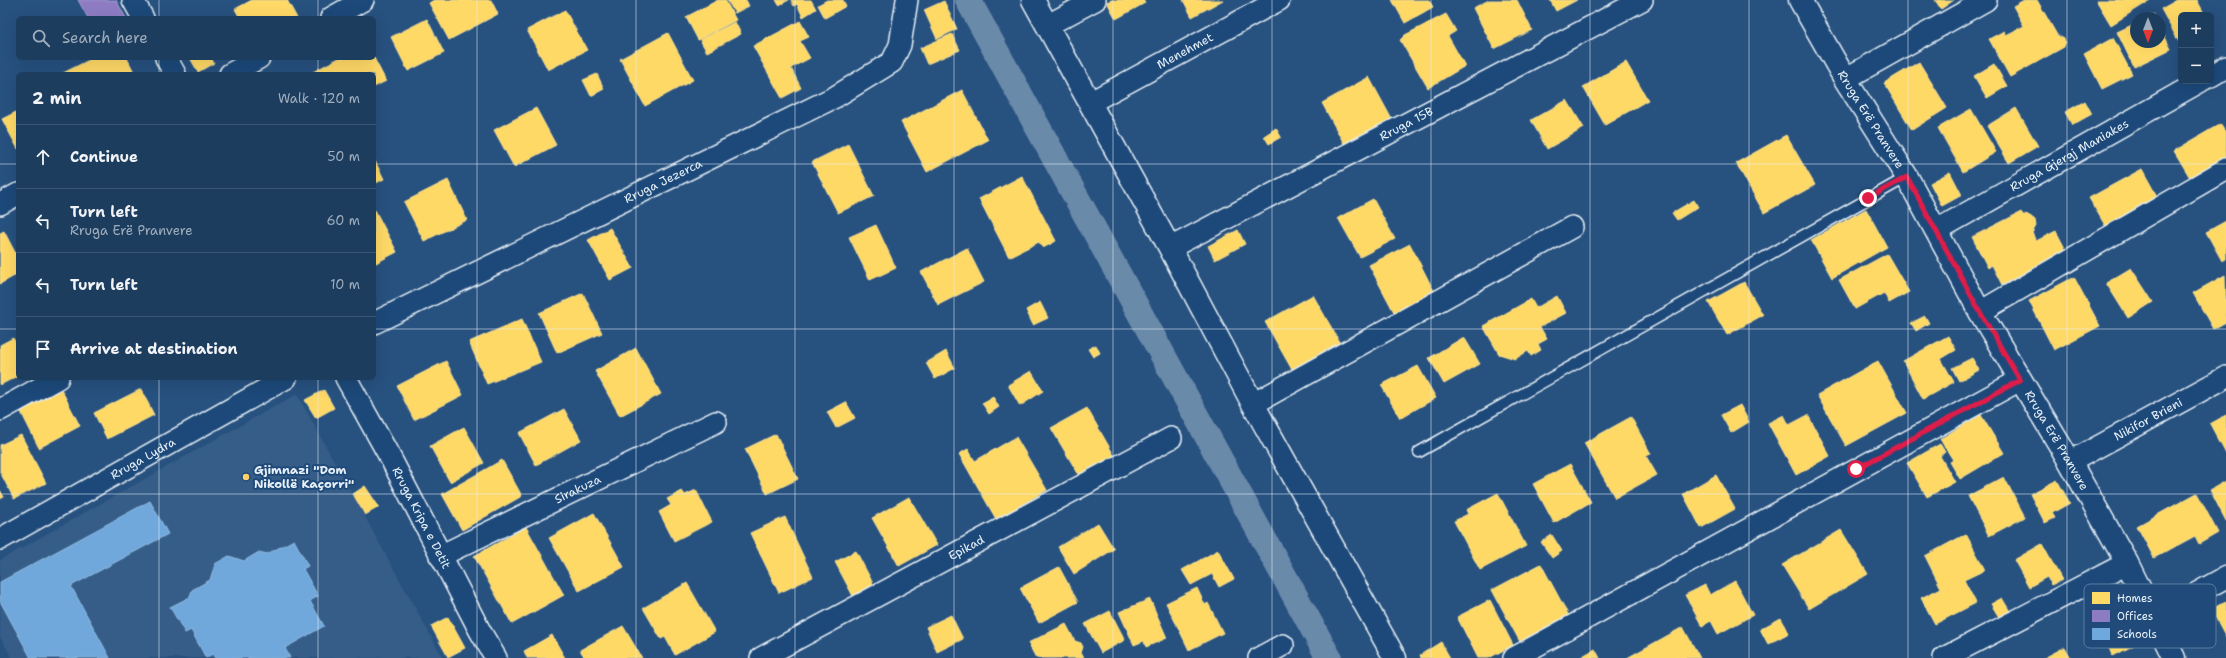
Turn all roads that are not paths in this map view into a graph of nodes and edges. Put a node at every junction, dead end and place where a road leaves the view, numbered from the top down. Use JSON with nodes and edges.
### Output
{"nodes":[{"id":1,"x":133,"y":0,"type":"edge"},
{"id":2,"x":363,"y":0,"type":"edge"},
{"id":3,"x":907,"y":0,"type":"edge"},
{"id":4,"x":1033,"y":0,"type":"edge"},
{"id":5,"x":1095,"y":0,"type":"edge"},
{"id":6,"x":1279,"y":0,"type":"edge"},
{"id":7,"x":1642,"y":0,"type":"edge"},
{"id":8,"x":1800,"y":0,"type":"edge"},
{"id":9,"x":1986,"y":0,"type":"edge"},
{"id":10,"x":142,"y":16,"type":"edge"},
{"id":11,"x":334,"y":16,"type":"edge"},
{"id":12,"x":1048,"y":25,"type":"junction"},
{"id":13,"x":167,"y":60,"type":"edge"},
{"id":14,"x":255,"y":60,"type":"edge"},
{"id":15,"x":2226,"y":67,"type":"edge"},
{"id":16,"x":174,"y":72,"type":"edge"},
{"id":17,"x":234,"y":72,"type":"edge"},
{"id":18,"x":2214,"y":74,"type":"edge"},
{"id":19,"x":1844,"y":79,"type":"junction"},
{"id":20,"x":2196,"y":84,"type":"edge"},
{"id":21,"x":1091,"y":102,"type":"junction"},
{"id":22,"x":2226,"y":169,"type":"edge"},
{"id":23,"x":1907,"y":177,"type":"junction"},
{"id":24,"x":16,"y":195,"type":"edge"},
{"id":25,"x":0,"y":204,"type":"edge"},
{"id":26,"x":1572,"y":227,"type":"dead end"},
{"id":27,"x":1937,"y":230,"type":"junction"},
{"id":28,"x":1170,"y":248,"type":"junction"},
{"id":29,"x":1980,"y":312,"type":"junction"},
{"id":30,"x":376,"y":322,"type":"edge"},
{"id":31,"x":2226,"y":377,"type":"edge"},
{"id":32,"x":54,"y":380,"type":"edge"},
{"id":33,"x":282,"y":380,"type":"edge"},
{"id":34,"x":347,"y":380,"type":"edge"},
{"id":35,"x":2020,"y":380,"type":"junction"},
{"id":36,"x":1253,"y":404,"type":"junction"},
{"id":37,"x":0,"y":410,"type":"edge"},
{"id":38,"x":716,"y":422,"type":"dead end"},
{"id":39,"x":1171,"y":438,"type":"dead end"},
{"id":40,"x":1419,"y":452,"type":"dead end"},
{"id":41,"x":2070,"y":462,"type":"junction"},
{"id":42,"x":0,"y":539,"type":"edge"},
{"id":43,"x":440,"y":556,"type":"junction"},
{"id":44,"x":2127,"y":563,"type":"junction"},
{"id":45,"x":2226,"y":577,"type":"edge"},
{"id":46,"x":2087,"y":584,"type":"edge"},
{"id":47,"x":2138,"y":584,"type":"edge"},
{"id":48,"x":2213,"y":584,"type":"edge"},
{"id":49,"x":2084,"y":585,"type":"edge"},
{"id":50,"x":1283,"y":645,"type":"dead end"},
{"id":51,"x":2169,"y":648,"type":"edge"},
{"id":52,"x":496,"y":658,"type":"edge"},
{"id":53,"x":761,"y":658,"type":"edge"},
{"id":54,"x":1259,"y":658,"type":"edge"},
{"id":55,"x":1395,"y":658,"type":"edge"},
{"id":56,"x":1514,"y":658,"type":"edge"},
{"id":57,"x":1944,"y":658,"type":"edge"},
{"id":58,"x":2174,"y":658,"type":"edge"}],
"edges":[{"from":1,"to":10,"type":"street"},
{"from":2,"to":11,"type":"street"},
{"from":3,"to":30,"type":"street","name":"Rruga Jezerca"},
{"from":4,"to":12,"type":"street"},
{"from":5,"to":12,"type":"street"},
{"from":6,"to":21,"type":"street","name":"Menehmet"},
{"from":7,"to":28,"type":"street","name":"Rruga 15B"},
{"from":8,"to":19,"type":"street","name":"Rruga Erë Pranvere"},
{"from":9,"to":19,"type":"street"},
{"from":12,"to":21,"type":"street"},
{"from":13,"to":16,"type":"street"},
{"from":14,"to":17,"type":"street"},
{"from":15,"to":18,"type":"street"},
{"from":19,"to":23,"type":"street","name":"Rruga Erë Pranvere"},
{"from":20,"to":27,"type":"street","name":"Rruga Gjergj Maniakes"},
{"from":21,"to":28,"type":"street"},
{"from":22,"to":29,"type":"street"},
{"from":23,"to":27,"type":"street","name":"Rruga Erë Pranvere"},
{"from":23,"to":40,"type":"lane"},
{"from":24,"to":25,"type":"street"},
{"from":26,"to":36,"type":"street"},
{"from":27,"to":29,"type":"street","name":"Rruga Erë Pranvere"},
{"from":28,"to":36,"type":"street"},
{"from":29,"to":35,"type":"street","name":"Rruga Erë Pranvere"},
{"from":31,"to":41,"type":"street","name":"Nikifor Brieni"},
{"from":32,"to":37,"type":"street"},
{"from":33,"to":42,"type":"street","name":"Rruga Lydra"},
{"from":34,"to":43,"type":"street","name":"Rruga Kripa e Detit"},
{"from":35,"to":41,"type":"street","name":"Rruga Erë Pranvere"},
{"from":35,"to":56,"type":"street"},
{"from":36,"to":55,"type":"street"},
{"from":38,"to":43,"type":"street","name":"Sirakuza"},
{"from":39,"to":53,"type":"street","name":"Epikad"},
{"from":41,"to":44,"type":"street","name":"Rruga Erë Pranvere"},
{"from":43,"to":52,"type":"street","name":"Rruga Kripa e Detit"},
{"from":44,"to":46,"type":"street"},
{"from":44,"to":47,"type":"street","name":"Rruga Erë Pranvere"},
{"from":45,"to":48,"type":"street"},
{"from":49,"to":57,"type":"street"},
{"from":50,"to":54,"type":"street"},
{"from":51,"to":58,"type":"street","name":"Rruga Erë Pranvere"}]}
